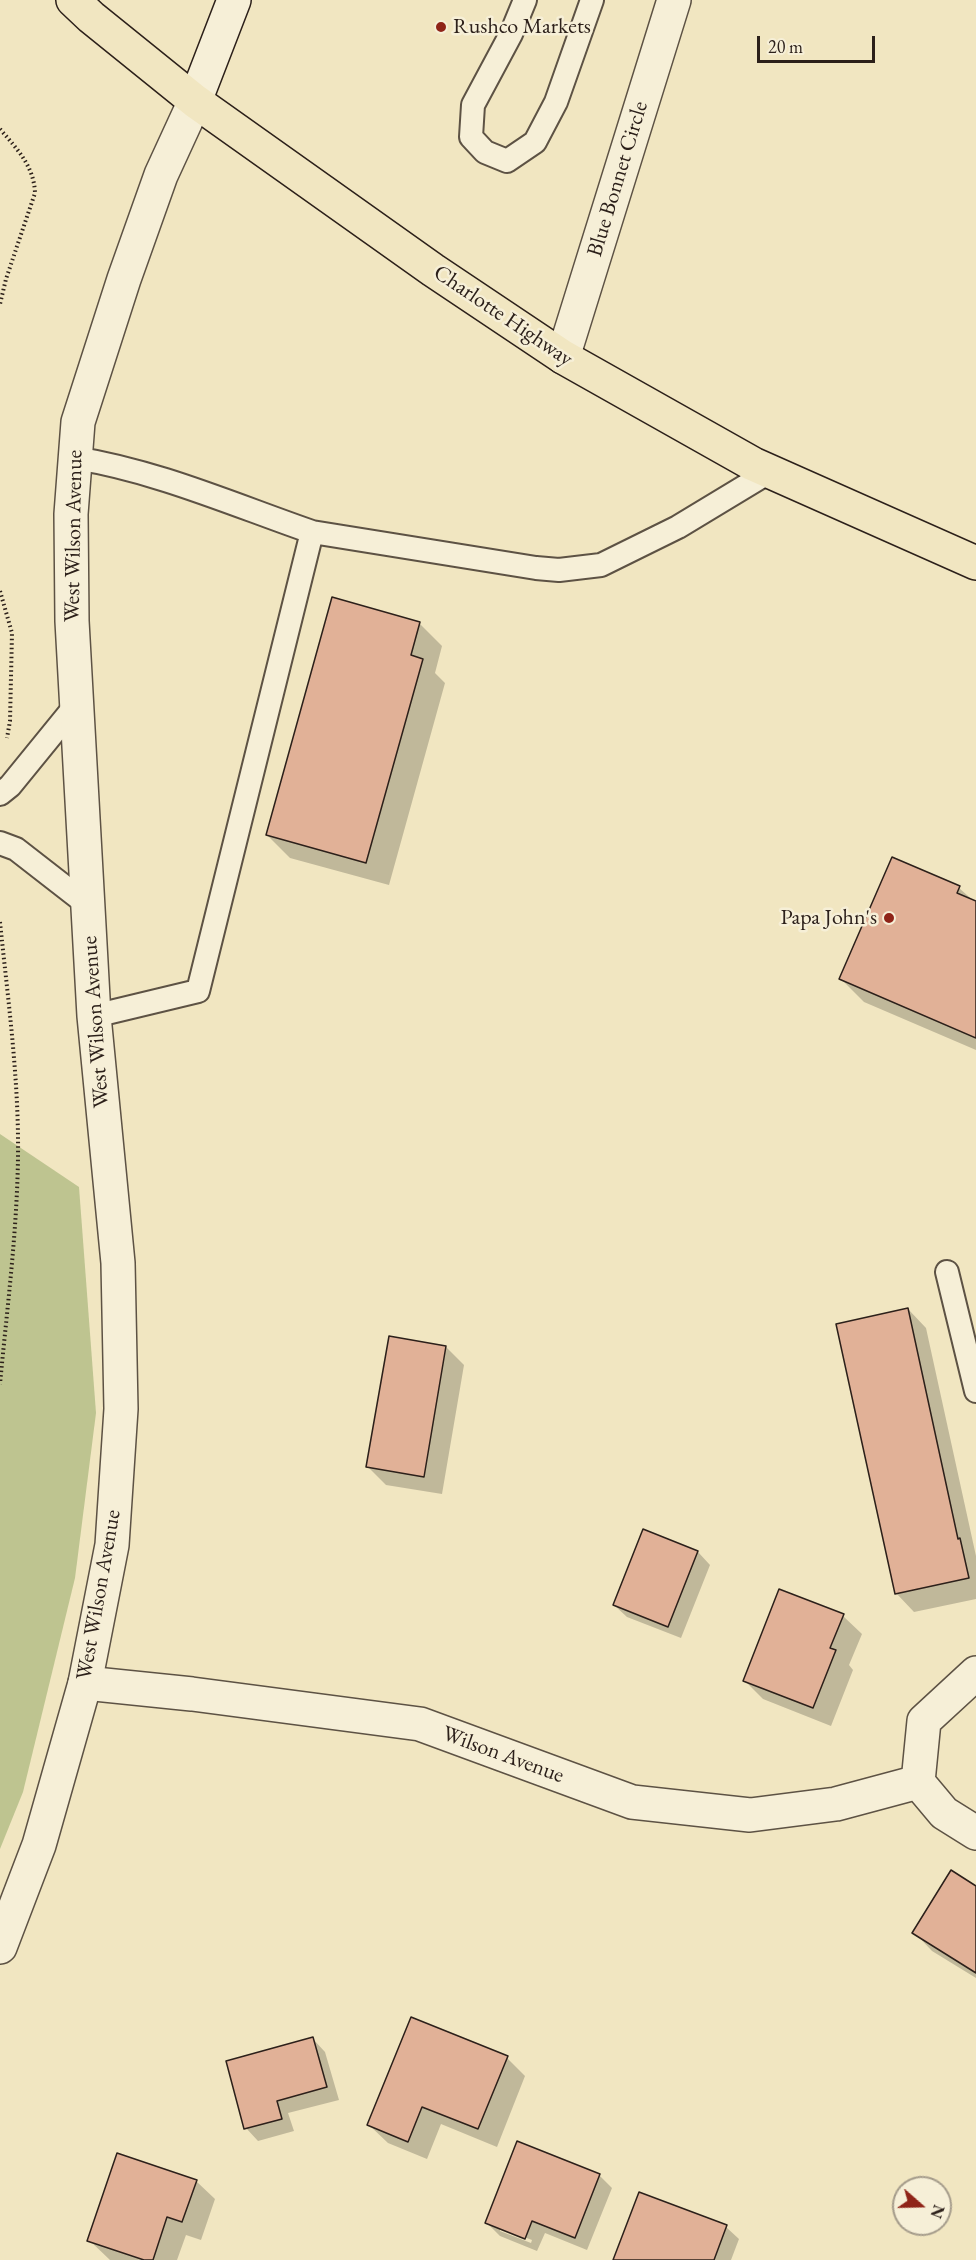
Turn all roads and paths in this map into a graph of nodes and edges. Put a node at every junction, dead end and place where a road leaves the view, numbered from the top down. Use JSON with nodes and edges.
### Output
{"nodes":[{"id":1,"x":73,"y":0,"type":"edge"},
{"id":2,"x":234,"y":0,"type":"edge"},
{"id":3,"x":525,"y":0,"type":"edge"},
{"id":4,"x":592,"y":0,"type":"edge"},
{"id":5,"x":674,"y":0,"type":"edge"},
{"id":6,"x":195,"y":100,"type":"junction"},
{"id":7,"x":0,"y":129,"type":"edge"},
{"id":8,"x":0,"y":304,"type":"edge"},
{"id":9,"x":563,"y":357,"type":"junction"},
{"id":10,"x":75,"y":458,"type":"junction"},
{"id":11,"x":769,"y":472,"type":"junction"},
{"id":12,"x":312,"y":532,"type":"junction"},
{"id":13,"x":976,"y":564,"type":"edge"},
{"id":14,"x":0,"y":591,"type":"edge"},
{"id":15,"x":76,"y":705,"type":"junction"},
{"id":16,"x":6,"y":743,"type":"dead end"},
{"id":17,"x":0,"y":794,"type":"edge"},
{"id":18,"x":0,"y":843,"type":"edge"},
{"id":19,"x":88,"y":905,"type":"junction"},
{"id":20,"x":0,"y":922,"type":"edge"},
{"id":21,"x":94,"y":1016,"type":"junction"},
{"id":22,"x":947,"y":1272,"type":"dead end"},
{"id":23,"x":0,"y":1384,"type":"edge"},
{"id":24,"x":976,"y":1391,"type":"edge"},
{"id":25,"x":976,"y":1673,"type":"edge"},
{"id":26,"x":85,"y":1683,"type":"junction"},
{"id":27,"x":918,"y":1782,"type":"junction"},
{"id":28,"x":976,"y":1833,"type":"edge"},
{"id":29,"x":0,"y":1947,"type":"edge"}],
"edges":[{"from":1,"to":6,"type":"main road","name":"Charlotte Highway"},
{"from":2,"to":6,"type":"street","name":"West Wilson Avenue"},
{"from":3,"to":4,"type":"lane"},
{"from":5,"to":9,"type":"street","name":"Blue Bonnet Circle"},
{"from":6,"to":9,"type":"main road","name":"Charlotte Highway"},
{"from":6,"to":10,"type":"street","name":"West Wilson Avenue"},
{"from":7,"to":8,"type":"path"},
{"from":9,"to":11,"type":"main road","name":"Charlotte Highway"},
{"from":10,"to":12,"type":"lane"},
{"from":10,"to":15,"type":"street","name":"West Wilson Avenue"},
{"from":11,"to":12,"type":"lane"},
{"from":11,"to":13,"type":"main road","name":"Charlotte Highway"},
{"from":12,"to":21,"type":"lane"},
{"from":14,"to":16,"type":"path"},
{"from":15,"to":17,"type":"lane"},
{"from":15,"to":19,"type":"street","name":"West Wilson Avenue"},
{"from":18,"to":19,"type":"lane"},
{"from":19,"to":21,"type":"street","name":"West Wilson Avenue"},
{"from":20,"to":23,"type":"path"},
{"from":21,"to":26,"type":"street","name":"West Wilson Avenue"},
{"from":22,"to":24,"type":"lane"},
{"from":25,"to":27,"type":"street"},
{"from":26,"to":27,"type":"street","name":"Wilson Avenue"},
{"from":26,"to":29,"type":"street","name":"West Wilson Avenue"},
{"from":27,"to":28,"type":"street"}]}
